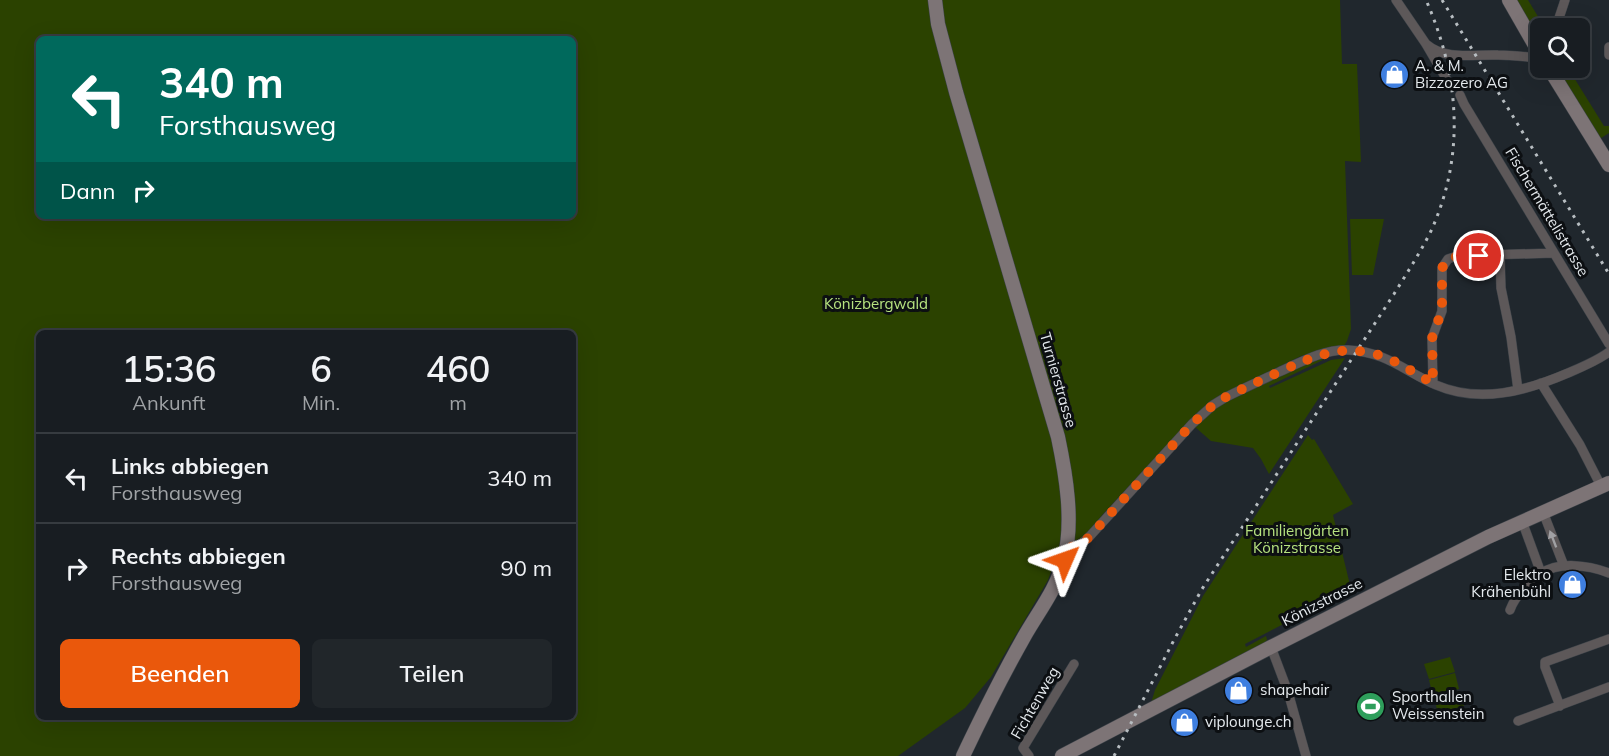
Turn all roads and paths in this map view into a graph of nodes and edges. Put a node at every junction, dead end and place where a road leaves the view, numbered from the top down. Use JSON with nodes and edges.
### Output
{"nodes":[{"id":1,"x":935,"y":0,"type":"edge"},
{"id":2,"x":1396,"y":0,"type":"edge"},
{"id":3,"x":1509,"y":0,"type":"edge"},
{"id":4,"x":1565,"y":0,"type":"edge"},
{"id":5,"x":1559,"y":18,"type":"edge"},
{"id":6,"x":1530,"y":38,"type":"edge"},
{"id":7,"x":1426,"y":44,"type":"junction"},
{"id":8,"x":1609,"y":47,"type":"edge"},
{"id":9,"x":1609,"y":55,"type":"edge"},
{"id":10,"x":1530,"y":56,"type":"edge"},
{"id":11,"x":1556,"y":78,"type":"edge"},
{"id":12,"x":1447,"y":80,"type":"dead end"},
{"id":13,"x":1460,"y":95,"type":"dead end"},
{"id":14,"x":1604,"y":147,"type":"edge"},
{"id":15,"x":1609,"y":165,"type":"edge"},
{"id":16,"x":1554,"y":253,"type":"junction"},
{"id":17,"x":1500,"y":256,"type":"junction"},
{"id":18,"x":1609,"y":344,"type":"edge"},
{"id":19,"x":1608,"y":353,"type":"edge"},
{"id":20,"x":1433,"y":383,"type":"junction"},
{"id":21,"x":1541,"y":383,"type":"junction"},
{"id":22,"x":1518,"y":390,"type":"junction"},
{"id":23,"x":1605,"y":485,"type":"edge"},
{"id":24,"x":1542,"y":512,"type":"junction"},
{"id":25,"x":1522,"y":521,"type":"junction"},
{"id":26,"x":1067,"y":547,"type":"junction"},
{"id":27,"x":1564,"y":566,"type":"junction"},
{"id":28,"x":1541,"y":573,"type":"junction"},
{"id":29,"x":1609,"y":573,"type":"edge"},
{"id":30,"x":1510,"y":610,"type":"dead end"},
{"id":31,"x":1609,"y":639,"type":"edge"},
{"id":32,"x":1271,"y":647,"type":"junction"},
{"id":33,"x":1074,"y":664,"type":"dead end"},
{"id":34,"x":1609,"y":687,"type":"edge"},
{"id":35,"x":1560,"y":706,"type":"junction"},
{"id":36,"x":1518,"y":721,"type":"dead end"},
{"id":37,"x":963,"y":756,"type":"edge"},
{"id":38,"x":1029,"y":756,"type":"edge"},
{"id":39,"x":1062,"y":756,"type":"edge"},
{"id":40,"x":1306,"y":756,"type":"edge"}],
"edges":[{"from":1,"to":26,"type":"main road","name":"Turnierstrasse"},
{"from":2,"to":7,"type":"street"},
{"from":3,"to":6,"type":"main road"},
{"from":4,"to":5,"type":"street"},
{"from":7,"to":10,"type":"street"},
{"from":7,"to":12,"type":"street"},
{"from":8,"to":9,"type":"street"},
{"from":11,"to":14,"type":"main road"},
{"from":13,"to":16,"type":"street","name":"Fischermättelistrasse"},
{"from":14,"to":15,"type":"main road"},
{"from":16,"to":17,"type":"street"},
{"from":16,"to":18,"type":"street","name":"Fischermättelistrasse"},
{"from":17,"to":20,"type":"street"},
{"from":17,"to":22,"type":"street"},
{"from":19,"to":21,"type":"street"},
{"from":20,"to":22,"type":"street"},
{"from":20,"to":26,"type":"street"},
{"from":21,"to":22,"type":"street"},
{"from":21,"to":23,"type":"street","name":"Könizstrasse"},
{"from":23,"to":24,"type":"main road","name":"Könizstrasse"},
{"from":24,"to":25,"type":"main road","name":"Könizstrasse"},
{"from":27,"to":24,"type":"street","one_way":true},
{"from":25,"to":28,"type":"street"},
{"from":25,"to":32,"type":"main road","name":"Könizstrasse"},
{"from":26,"to":37,"type":"main road","name":"Turnierstrasse"},
{"from":27,"to":28,"type":"street"},
{"from":27,"to":29,"type":"street"},
{"from":28,"to":30,"type":"street"},
{"from":31,"to":35,"type":"street"},
{"from":32,"to":39,"type":"main road","name":"Könizstrasse"},
{"from":32,"to":40,"type":"street"},
{"from":33,"to":38,"type":"street","name":"Fichtenweg"},
{"from":34,"to":35,"type":"street"},
{"from":35,"to":36,"type":"street"}]}
